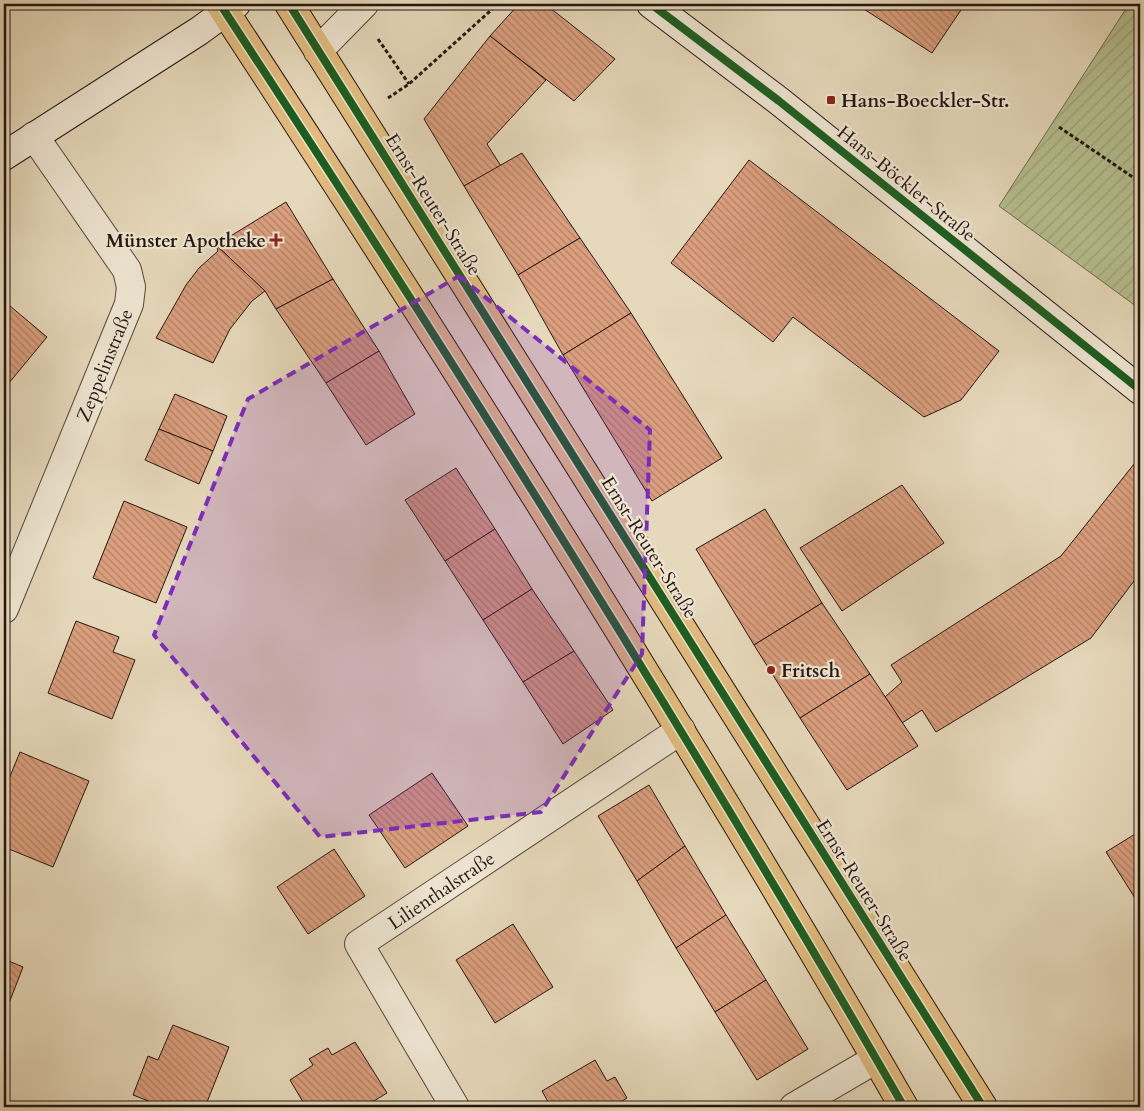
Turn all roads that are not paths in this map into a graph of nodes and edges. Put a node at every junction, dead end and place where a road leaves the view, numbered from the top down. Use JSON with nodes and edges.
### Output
{"nodes":[{"id":1,"x":289,"y":4,"type":"edge"},
{"id":2,"x":652,"y":4,"type":"edge"},
{"id":3,"x":228,"y":7,"type":"edge"},
{"id":4,"x":361,"y":8,"type":"edge"},
{"id":5,"x":318,"y":51,"type":"junction"},
{"id":6,"x":34,"y":136,"type":"junction"},
{"id":7,"x":4,"y":156,"type":"edge"},
{"id":8,"x":1140,"y":390,"type":"edge"},
{"id":9,"x":4,"y":609,"type":"edge"},
{"id":10,"x":681,"y":730,"type":"junction"},
{"id":11,"x":876,"y":1059,"type":"junction"},
{"id":12,"x":455,"y":1107,"type":"edge"},
{"id":13,"x":794,"y":1107,"type":"edge"},
{"id":14,"x":904,"y":1107,"type":"edge"},
{"id":15,"x":983,"y":1107,"type":"edge"}],
"edges":[{"from":1,"to":5,"type":"main road","name":"Ernst-Reuter-Straße"},
{"from":2,"to":8,"type":"street","name":"Hans-Böckler-Straße"},
{"from":3,"to":6,"type":"street"},
{"from":3,"to":10,"type":"main road"},
{"from":4,"to":5,"type":"street"},
{"from":5,"to":15,"type":"main road","name":"Ernst-Reuter-Straße"},
{"from":6,"to":7,"type":"street"},
{"from":6,"to":9,"type":"street","name":"Zeppelinstraße"},
{"from":10,"to":11,"type":"main road"},
{"from":10,"to":12,"type":"street","name":"Lilienthalstraße"},
{"from":11,"to":13,"type":"street"},
{"from":11,"to":14,"type":"main road"}]}
